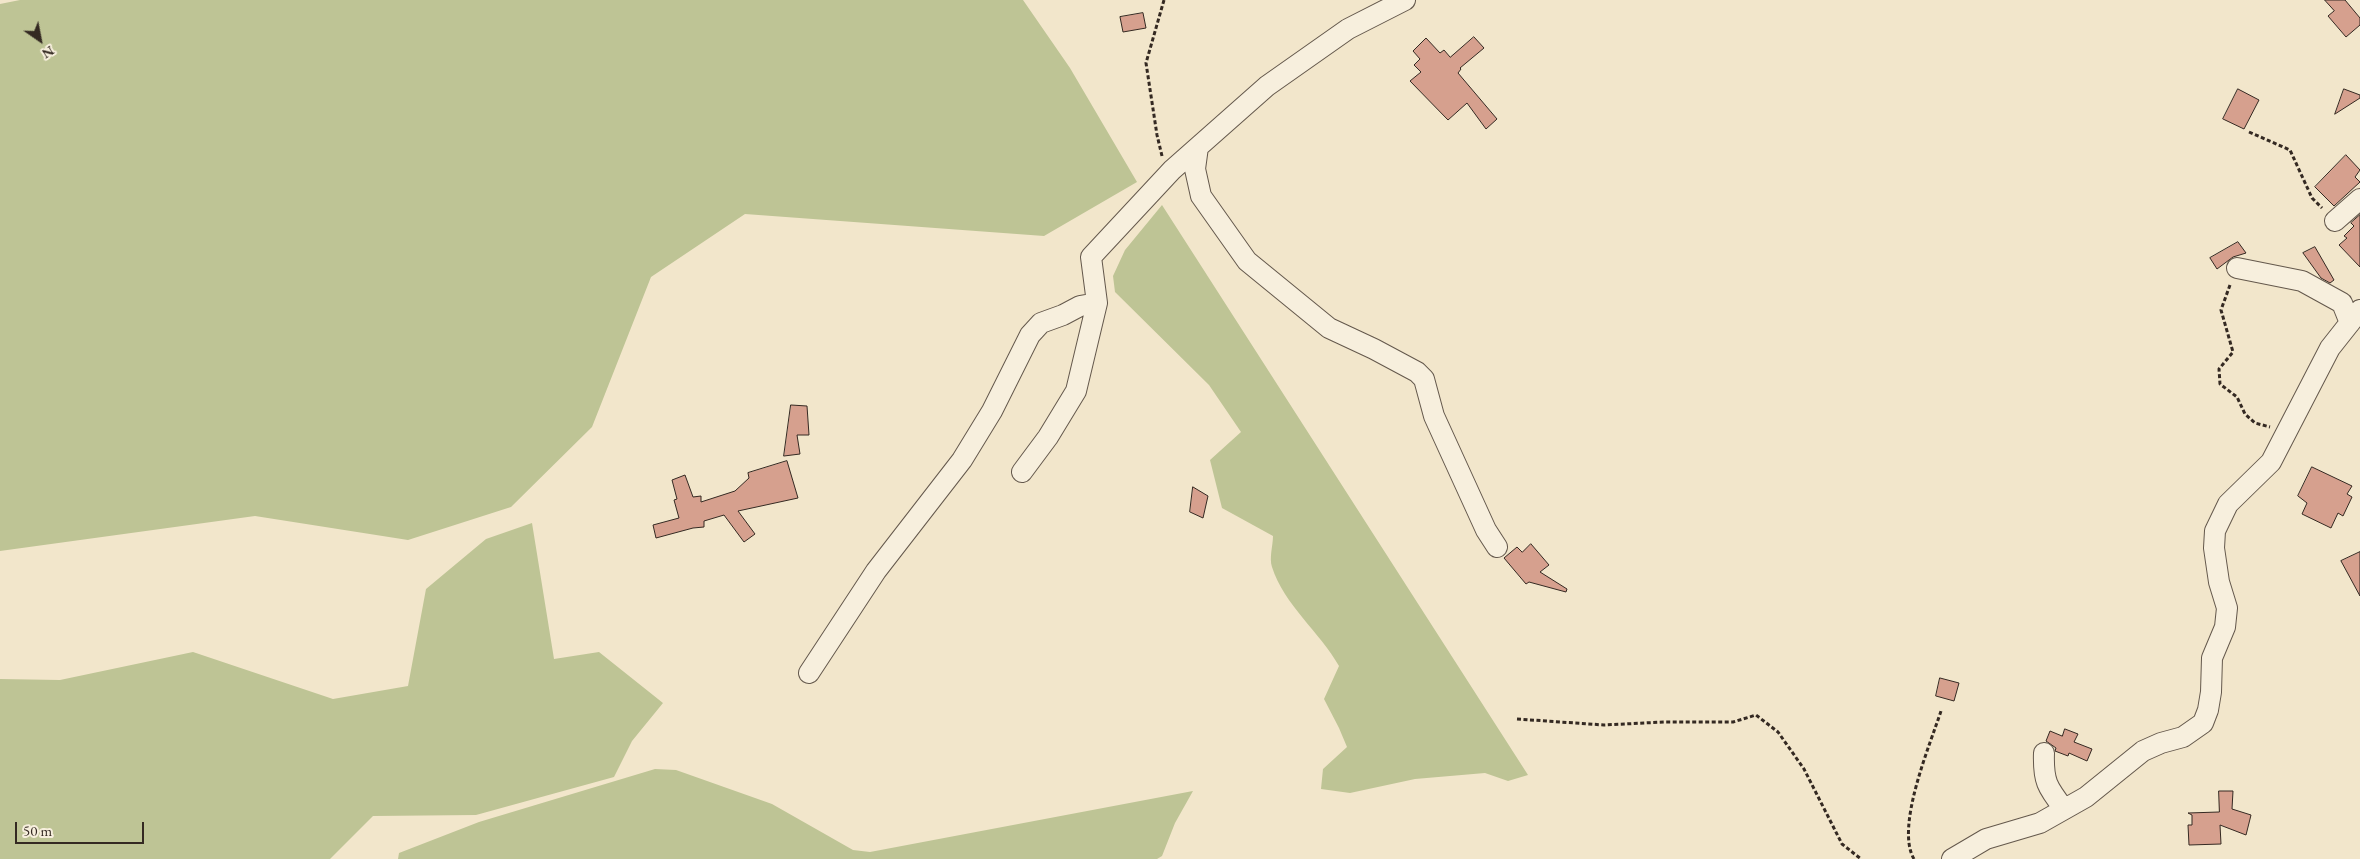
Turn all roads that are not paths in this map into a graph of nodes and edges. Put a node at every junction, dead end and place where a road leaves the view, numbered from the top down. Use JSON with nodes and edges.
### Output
{"nodes":[{"id":1,"x":1405,"y":0,"type":"edge"},
{"id":2,"x":1192,"y":152,"type":"junction"},
{"id":3,"x":2360,"y":199,"type":"edge"},
{"id":4,"x":2335,"y":221,"type":"road end"},
{"id":5,"x":2237,"y":268,"type":"road end"},
{"id":6,"x":1096,"y":302,"type":"junction"},
{"id":7,"x":2355,"y":316,"type":"edge"},
{"id":8,"x":1022,"y":472,"type":"dead end"},
{"id":9,"x":1496,"y":547,"type":"dead end"},
{"id":10,"x":809,"y":673,"type":"dead end"},
{"id":11,"x":2044,"y":753,"type":"dead end"},
{"id":12,"x":2064,"y":809,"type":"junction"},
{"id":13,"x":1952,"y":859,"type":"edge"}],
"edges":[{"from":1,"to":2,"type":"street"},
{"from":2,"to":6,"type":"street"},
{"from":2,"to":9,"type":"street"},
{"from":3,"to":4,"type":"street"},
{"from":5,"to":7,"type":"street"},
{"from":6,"to":8,"type":"street"},
{"from":6,"to":10,"type":"street"},
{"from":7,"to":12,"type":"street"},
{"from":11,"to":12,"type":"street"},
{"from":12,"to":13,"type":"street"}]}
